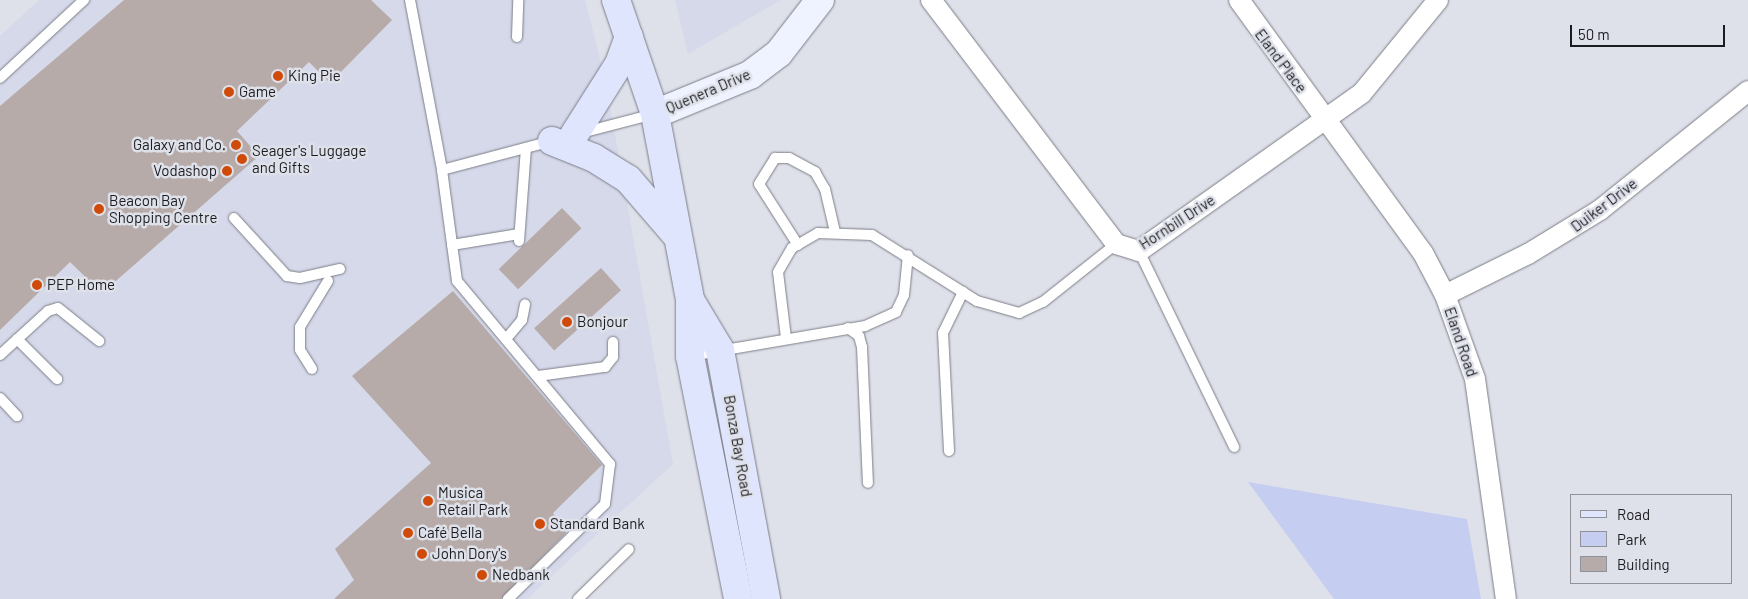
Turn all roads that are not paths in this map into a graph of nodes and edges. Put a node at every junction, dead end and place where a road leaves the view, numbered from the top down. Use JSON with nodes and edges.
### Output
{"nodes":[{"id":1,"x":84,"y":0,"type":"edge"},
{"id":2,"x":410,"y":0,"type":"edge"},
{"id":3,"x":518,"y":0,"type":"edge"},
{"id":4,"x":616,"y":0,"type":"edge"},
{"id":5,"x":820,"y":0,"type":"edge"},
{"id":6,"x":931,"y":0,"type":"edge"},
{"id":7,"x":1239,"y":0,"type":"edge"},
{"id":8,"x":1438,"y":0,"type":"edge"},
{"id":9,"x":517,"y":37,"type":"dead end"},
{"id":10,"x":629,"y":38,"type":"junction"},
{"id":11,"x":0,"y":78,"type":"edge"},
{"id":12,"x":1748,"y":91,"type":"edge"},
{"id":13,"x":654,"y":114,"type":"junction"},
{"id":14,"x":1326,"y":120,"type":"junction"},
{"id":15,"x":563,"y":138,"type":"junction"},
{"id":16,"x":526,"y":148,"type":"junction"},
{"id":17,"x":442,"y":170,"type":"junction"},
{"id":18,"x":234,"y":218,"type":"dead end"},
{"id":19,"x":835,"y":232,"type":"junction"},
{"id":20,"x":678,"y":238,"type":"junction"},
{"id":21,"x":1116,"y":244,"type":"junction"},
{"id":22,"x":452,"y":245,"type":"junction"},
{"id":23,"x":798,"y":245,"type":"junction"},
{"id":24,"x":1139,"y":251,"type":"junction"},
{"id":25,"x":908,"y":255,"type":"junction"},
{"id":26,"x":340,"y":269,"type":"dead end"},
{"id":27,"x":328,"y":281,"type":"dead end"},
{"id":28,"x":963,"y":292,"type":"junction"},
{"id":29,"x":1445,"y":295,"type":"junction"},
{"id":30,"x":690,"y":300,"type":"junction"},
{"id":31,"x":525,"y":304,"type":"dead end"},
{"id":32,"x":848,"y":328,"type":"junction"},
{"id":33,"x":786,"y":338,"type":"junction"},
{"id":34,"x":17,"y":339,"type":"junction"},
{"id":35,"x":506,"y":339,"type":"junction"},
{"id":36,"x":99,"y":341,"type":"dead end"},
{"id":37,"x":613,"y":342,"type":"dead end"},
{"id":38,"x":720,"y":350,"type":"junction"},
{"id":39,"x":0,"y":355,"type":"edge"},
{"id":40,"x":690,"y":356,"type":"junction"},
{"id":41,"x":312,"y":369,"type":"dead end"},
{"id":42,"x":538,"y":376,"type":"junction"},
{"id":43,"x":57,"y":379,"type":"dead end"},
{"id":44,"x":0,"y":398,"type":"edge"},
{"id":45,"x":17,"y":416,"type":"dead end"},
{"id":46,"x":1234,"y":446,"type":"dead end"},
{"id":47,"x":950,"y":451,"type":"dead end"},
{"id":48,"x":868,"y":483,"type":"dead end"},
{"id":49,"x":629,"y":549,"type":"dead end"},
{"id":50,"x":508,"y":599,"type":"edge"},
{"id":51,"x":578,"y":599,"type":"edge"},
{"id":52,"x":738,"y":599,"type":"edge"},
{"id":53,"x":766,"y":599,"type":"edge"},
{"id":54,"x":1506,"y":599,"type":"edge"}],
"edges":[{"from":1,"to":11,"type":"lane"},
{"from":2,"to":17,"type":"lane"},
{"from":3,"to":9,"type":"lane"},
{"from":4,"to":10,"type":"main road","name":"Bonza Bay Road"},
{"from":5,"to":13,"type":"street","name":"Quenera Drive"},
{"from":6,"to":21,"type":"street","name":"Hornbill Drive"},
{"from":7,"to":14,"type":"street","name":"Eland Place"},
{"from":8,"to":14,"type":"street","name":"Hornbill Drive"},
{"from":10,"to":13,"type":"main road","name":"Bonza Bay Road"},
{"from":10,"to":15,"type":"main road"},
{"from":12,"to":29,"type":"street","name":"Duiker Drive"},
{"from":13,"to":15,"type":"lane"},
{"from":13,"to":20,"type":"main road","name":"Bonza Bay Road"},
{"from":14,"to":24,"type":"street","name":"Hornbill Drive"},
{"from":14,"to":29,"type":"street","name":"Eland Road"},
{"from":15,"to":16,"type":"lane"},
{"from":15,"to":20,"type":"main road"},
{"from":16,"to":17,"type":"lane"},
{"from":16,"to":22,"type":"lane"},
{"from":17,"to":22,"type":"lane"},
{"from":18,"to":26,"type":"lane"},
{"from":19,"to":23,"type":"lane"},
{"from":19,"to":23,"type":"lane"},
{"from":19,"to":25,"type":"lane"},
{"from":20,"to":30,"type":"main road","name":"Bonza Bay Road"},
{"from":21,"to":24,"type":"street","name":"Hornbill Drive"},
{"from":21,"to":28,"type":"lane"},
{"from":22,"to":35,"type":"lane"},
{"from":23,"to":33,"type":"lane"},
{"from":24,"to":46,"type":"lane"},
{"from":25,"to":28,"type":"lane"},
{"from":25,"to":32,"type":"lane"},
{"from":27,"to":41,"type":"lane"},
{"from":28,"to":47,"type":"lane"},
{"from":29,"to":54,"type":"street","name":"Eland Road"},
{"from":30,"to":38,"type":"main road","name":"Bonza Bay Road"},
{"from":30,"to":40,"type":"main road","name":"Bonza Bay Road"},
{"from":31,"to":35,"type":"lane"},
{"from":32,"to":33,"type":"lane"},
{"from":32,"to":48,"type":"lane"},
{"from":33,"to":38,"type":"lane"},
{"from":34,"to":36,"type":"lane"},
{"from":34,"to":39,"type":"lane"},
{"from":34,"to":43,"type":"lane"},
{"from":35,"to":42,"type":"lane"},
{"from":37,"to":42,"type":"lane"},
{"from":38,"to":40,"type":"lane"},
{"from":38,"to":53,"type":"main road","name":"Bonza Bay Road"},
{"from":40,"to":52,"type":"main road","name":"Bonza Bay Road"},
{"from":42,"to":50,"type":"lane"},
{"from":44,"to":45,"type":"lane"},
{"from":49,"to":51,"type":"lane"}]}
